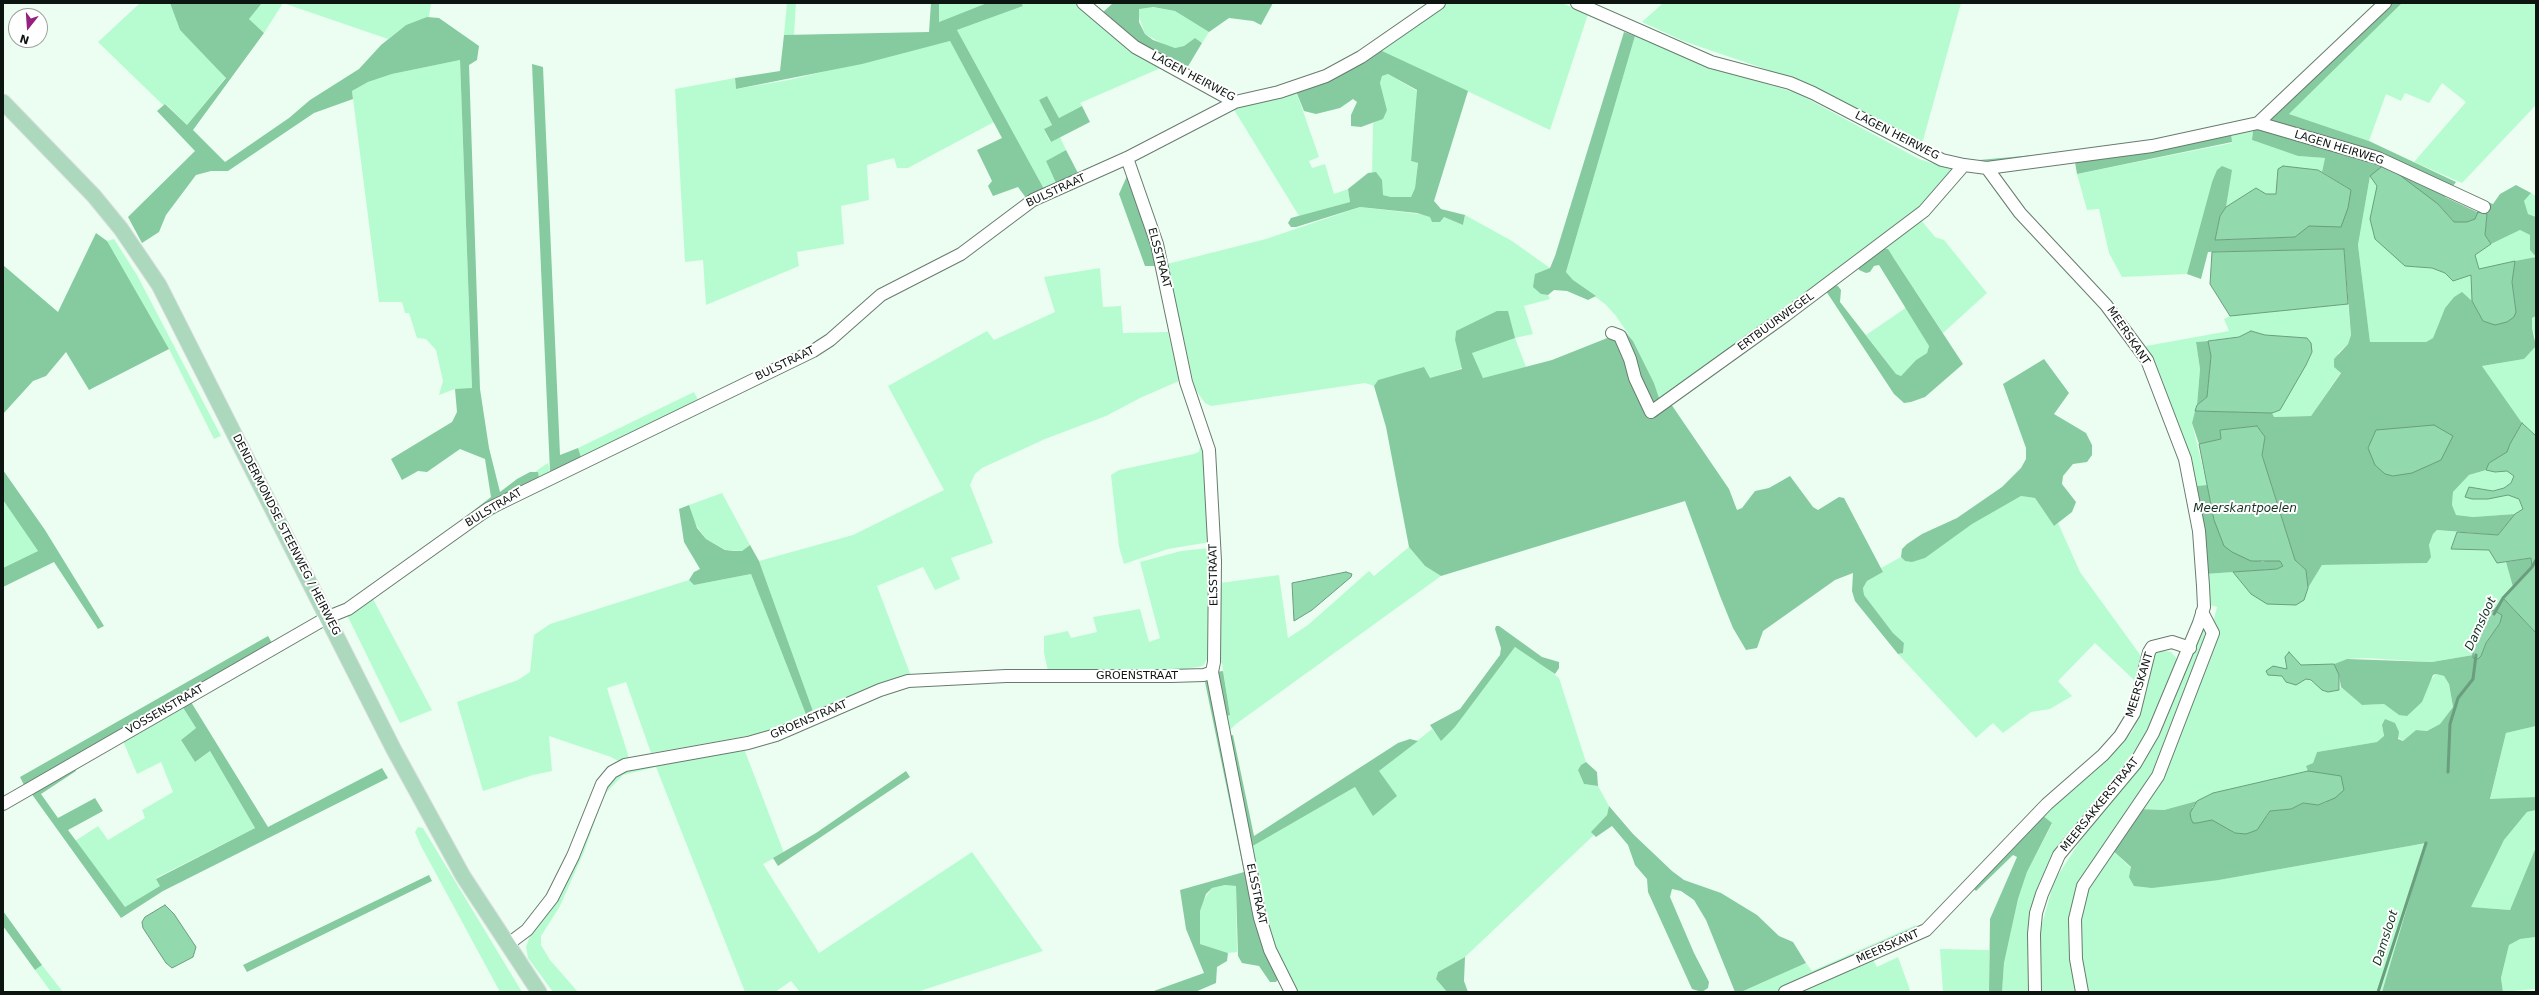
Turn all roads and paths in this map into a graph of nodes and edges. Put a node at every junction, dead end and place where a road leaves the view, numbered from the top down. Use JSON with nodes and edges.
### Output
{"nodes":[{"id":1,"x":1083,"y":3,"type":"edge"},
{"id":2,"x":1439,"y":3,"type":"edge"},
{"id":3,"x":1577,"y":3,"type":"edge"},
{"id":4,"x":2384,"y":3,"type":"edge"},
{"id":5,"x":3,"y":102,"type":"edge"},
{"id":6,"x":1235,"y":102,"type":"junction"},
{"id":7,"x":2258,"y":124,"type":"junction"},
{"id":8,"x":1127,"y":158,"type":"junction"},
{"id":9,"x":1964,"y":166,"type":"junction"},
{"id":10,"x":1987,"y":168,"type":"junction"},
{"id":11,"x":2484,"y":207,"type":"dead end"},
{"id":12,"x":1612,"y":333,"type":"dead end"},
{"id":13,"x":2202,"y":612,"type":"junction"},
{"id":14,"x":328,"y":617,"type":"junction"},
{"id":15,"x":2190,"y":648,"type":"junction"},
{"id":16,"x":1212,"y":672,"type":"junction"},
{"id":17,"x":3,"y":804,"type":"edge"},
{"id":18,"x":507,"y":945,"type":"junction"},
{"id":19,"x":539,"y":992,"type":"edge"},
{"id":20,"x":1291,"y":992,"type":"edge"},
{"id":21,"x":1785,"y":992,"type":"edge"},
{"id":22,"x":2035,"y":992,"type":"edge"},
{"id":23,"x":2082,"y":992,"type":"edge"}],
"edges":[{"from":1,"to":6,"type":"street","name":"LAGEN HEIRWEG"},
{"from":2,"to":6,"type":"street","name":"LAGEN HEIRWEG"},
{"from":3,"to":9,"type":"street","name":"LAGEN HEIRWEG"},
{"from":4,"to":7,"type":"street"},
{"from":5,"to":14,"type":"main road","name":"DENDERMONDSE STEENWEG / HEIRWEG"},
{"from":6,"to":8,"type":"street","name":"BULSTRAAT"},
{"from":7,"to":10,"type":"street","name":"LAGEN HEIRWEG"},
{"from":7,"to":11,"type":"street","name":"LAGEN HEIRWEG"},
{"from":8,"to":14,"type":"street","name":"BULSTRAAT"},
{"from":8,"to":16,"type":"street","name":"ELSSTRAAT"},
{"from":9,"to":10,"type":"street","name":"LAGEN HEIRWEG"},
{"from":9,"to":12,"type":"street","name":"ERTBUURWEGEL"},
{"from":10,"to":13,"type":"street","name":"MEERSKANT"},
{"from":13,"to":15,"type":"street","name":"MEERSKANT"},
{"from":13,"to":23,"type":"street"},
{"from":14,"to":17,"type":"street","name":"VOSSENSTRAAT"},
{"from":14,"to":18,"type":"main road","name":"DENDERMONDSE STEENWEG / HEIRWEG"},
{"from":15,"to":21,"type":"street","name":"MEERSKANT"},
{"from":15,"to":22,"type":"street","name":"MEERSAKKERSTRAAT"},
{"from":16,"to":18,"type":"street","name":"GROENSTRAAT"},
{"from":16,"to":20,"type":"street","name":"ELSSTRAAT"},
{"from":18,"to":19,"type":"main road","name":"DENDERMONDSE STEENWEG / HEIRWEG"}]}
